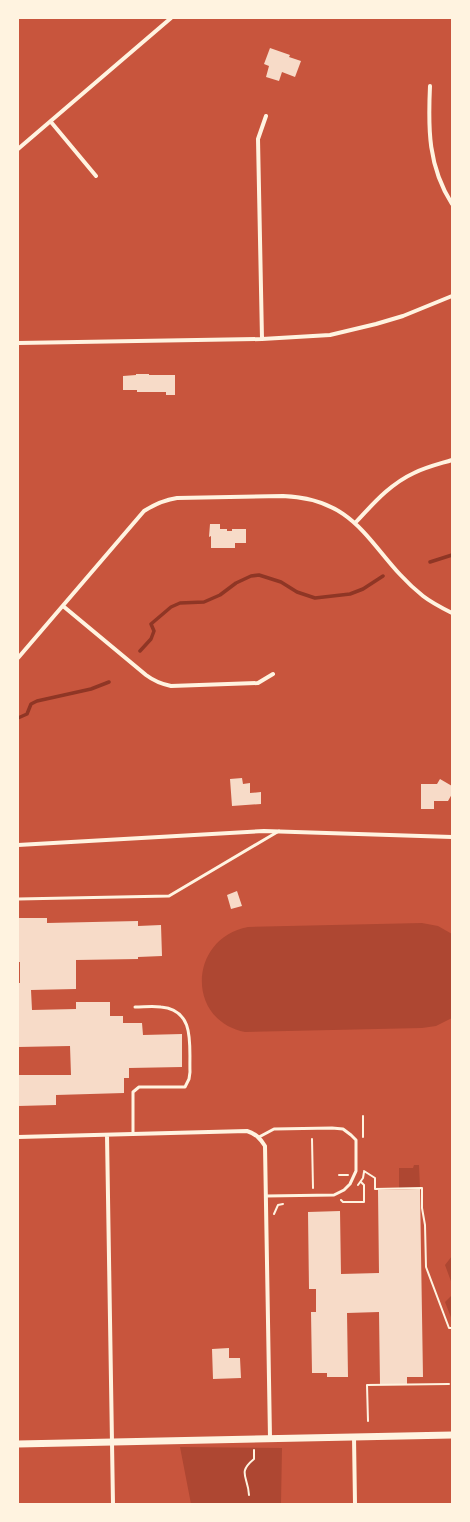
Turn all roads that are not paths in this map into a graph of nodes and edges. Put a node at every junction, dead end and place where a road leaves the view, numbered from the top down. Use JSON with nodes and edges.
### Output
{"nodes":[{"id":1,"x":171,"y":18,"type":"edge"},
{"id":2,"x":430,"y":86,"type":"dead end"},
{"id":3,"x":266,"y":116,"type":"dead end"},
{"id":4,"x":50,"y":122,"type":"junction"},
{"id":5,"x":18,"y":149,"type":"edge"},
{"id":6,"x":96,"y":176,"type":"dead end"},
{"id":7,"x":452,"y":204,"type":"edge"},
{"id":8,"x":452,"y":296,"type":"edge"},
{"id":9,"x":262,"y":339,"type":"junction"},
{"id":10,"x":18,"y":343,"type":"edge"},
{"id":11,"x":452,"y":460,"type":"edge"},
{"id":12,"x":356,"y":522,"type":"junction"},
{"id":13,"x":63,"y":606,"type":"junction"},
{"id":14,"x":452,"y":613,"type":"edge"},
{"id":15,"x":18,"y":658,"type":"edge"},
{"id":16,"x":273,"y":674,"type":"dead end"},
{"id":17,"x":280,"y":831,"type":"junction"},
{"id":18,"x":452,"y":837,"type":"edge"},
{"id":19,"x":18,"y":845,"type":"edge"},
{"id":20,"x":18,"y":899,"type":"edge"},
{"id":21,"x":135,"y":1007,"type":"dead end"},
{"id":22,"x":107,"y":1134,"type":"junction"},
{"id":23,"x":133,"y":1134,"type":"junction"},
{"id":24,"x":18,"y":1137,"type":"edge"},
{"id":25,"x":259,"y":1137,"type":"junction"},
{"id":26,"x":266,"y":1196,"type":"junction"},
{"id":27,"x":452,"y":1435,"type":"edge"},
{"id":28,"x":354,"y":1437,"type":"junction"},
{"id":29,"x":270,"y":1438,"type":"junction"},
{"id":30,"x":112,"y":1442,"type":"junction"},
{"id":31,"x":18,"y":1444,"type":"edge"},
{"id":32,"x":114,"y":1504,"type":"edge"},
{"id":33,"x":355,"y":1504,"type":"edge"}],
"edges":[{"from":1,"to":4,"type":"street"},
{"from":2,"to":7,"type":"street"},
{"from":3,"to":9,"type":"street"},
{"from":4,"to":5,"type":"street"},
{"from":4,"to":6,"type":"street"},
{"from":8,"to":9,"type":"street"},
{"from":9,"to":10,"type":"street"},
{"from":11,"to":12,"type":"street"},
{"from":12,"to":13,"type":"street"},
{"from":12,"to":14,"type":"street"},
{"from":13,"to":15,"type":"street"},
{"from":13,"to":16,"type":"street"},
{"from":17,"to":18,"type":"street"},
{"from":17,"to":19,"type":"street"},
{"from":17,"to":20,"type":"lane"},
{"from":21,"to":23,"type":"lane"},
{"from":22,"to":23,"type":"street"},
{"from":22,"to":24,"type":"street"},
{"from":22,"to":30,"type":"street"},
{"from":23,"to":25,"type":"street"},
{"from":25,"to":26,"type":"street"},
{"from":25,"to":26,"type":"lane"},
{"from":26,"to":29,"type":"street"},
{"from":27,"to":28,"type":"street"},
{"from":28,"to":29,"type":"street"},
{"from":28,"to":33,"type":"street"},
{"from":29,"to":30,"type":"street"},
{"from":30,"to":31,"type":"street"},
{"from":30,"to":32,"type":"street"}]}
